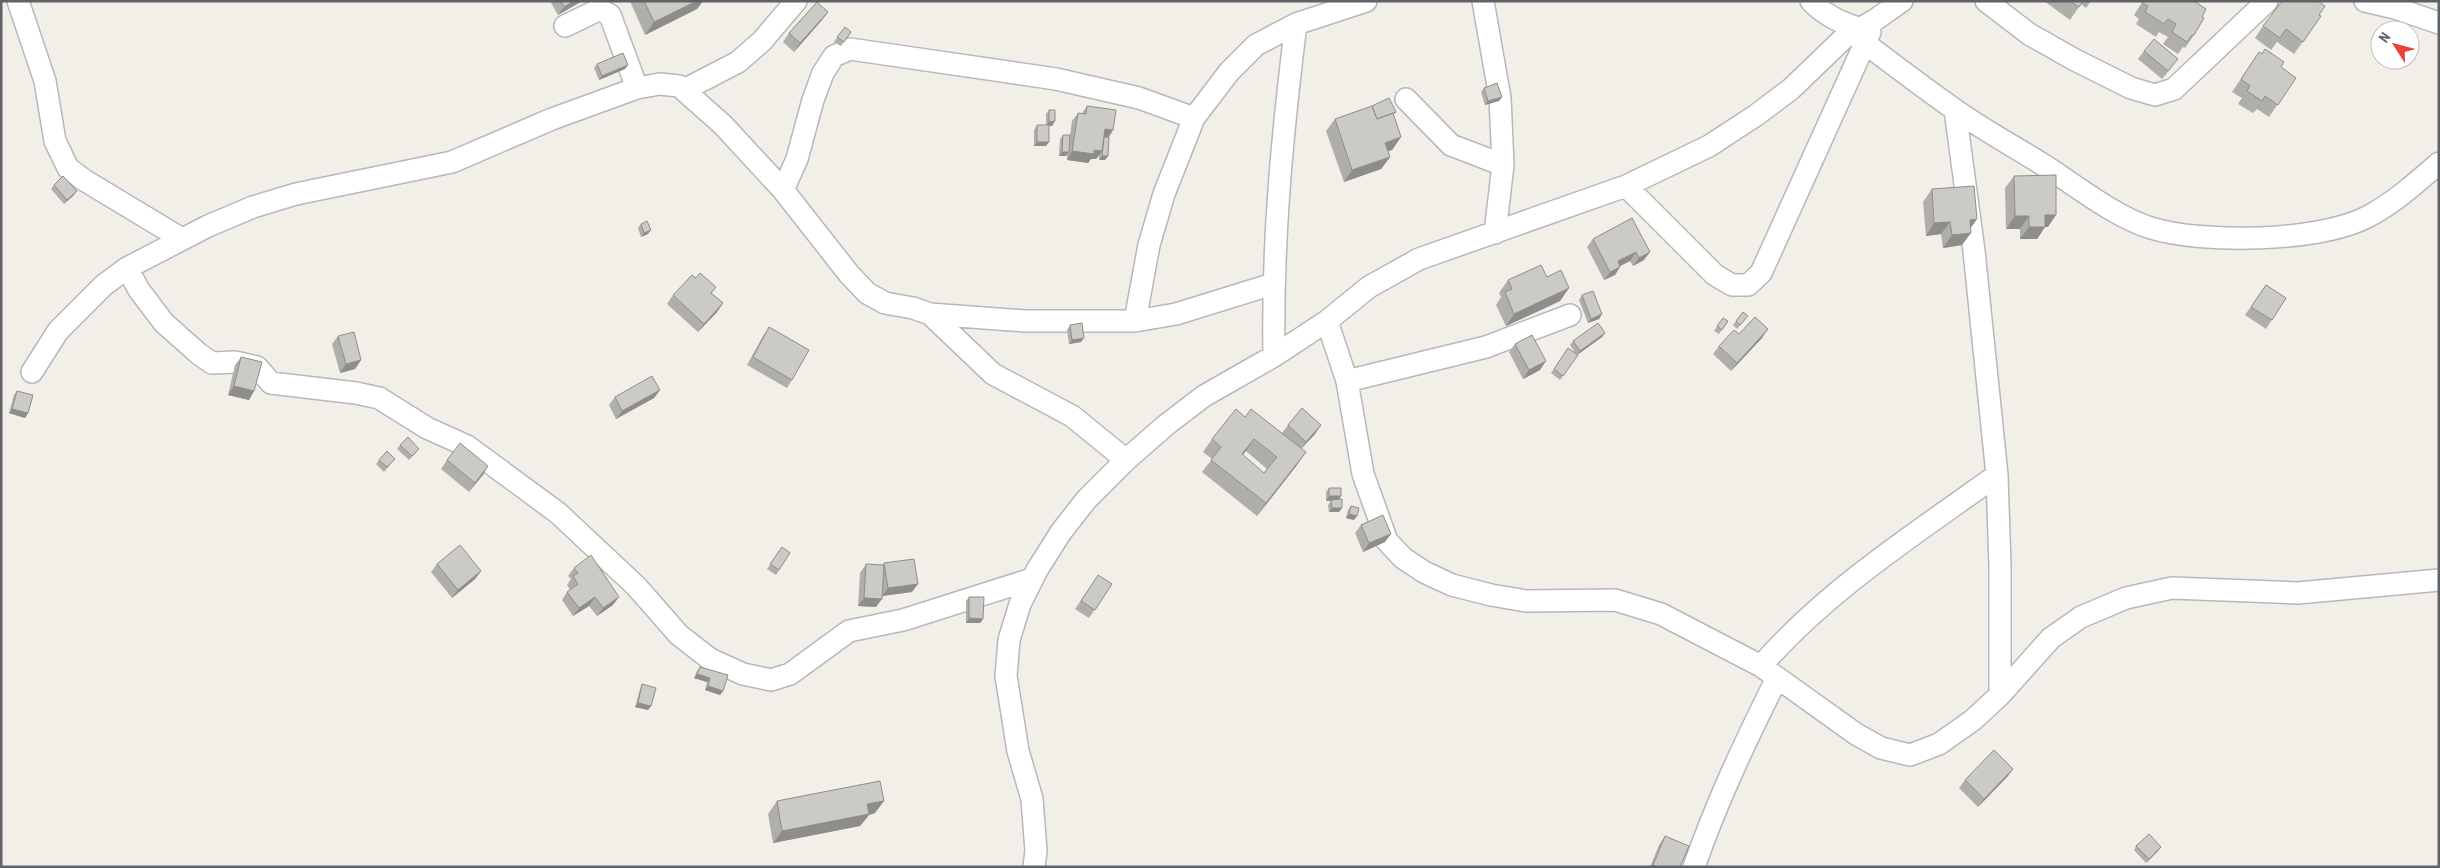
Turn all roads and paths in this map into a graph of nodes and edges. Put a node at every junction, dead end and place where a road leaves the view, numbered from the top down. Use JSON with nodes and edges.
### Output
{"nodes":[{"id":1,"x":18,"y":1,"type":"edge"},
{"id":2,"x":796,"y":1,"type":"edge"},
{"id":3,"x":1366,"y":1,"type":"edge"},
{"id":4,"x":1482,"y":1,"type":"edge"},
{"id":5,"x":1811,"y":1,"type":"edge"},
{"id":6,"x":1902,"y":1,"type":"edge"},
{"id":7,"x":1986,"y":1,"type":"edge"},
{"id":8,"x":2267,"y":1,"type":"edge"},
{"id":9,"x":2365,"y":1,"type":"edge"},
{"id":10,"x":1871,"y":22,"type":"edge"},
{"id":11,"x":2439,"y":23,"type":"edge"},
{"id":12,"x":1296,"y":24,"type":"junction"},
{"id":13,"x":565,"y":26,"type":"dead end"},
{"id":14,"x":638,"y":88,"type":"junction"},
{"id":15,"x":684,"y":90,"type":"junction"},
{"id":16,"x":1406,"y":99,"type":"dead end"},
{"id":17,"x":1955,"y":110,"type":"junction"},
{"id":18,"x":1194,"y":118,"type":"junction"},
{"id":19,"x":2439,"y":163,"type":"edge"},
{"id":20,"x":1503,"y":165,"type":"junction"},
{"id":21,"x":1626,"y":186,"type":"junction"},
{"id":22,"x":783,"y":190,"type":"junction"},
{"id":23,"x":1495,"y":233,"type":"junction"},
{"id":24,"x":182,"y":239,"type":"junction"},
{"id":25,"x":127,"y":268,"type":"junction"},
{"id":26,"x":1272,"y":284,"type":"junction"},
{"id":27,"x":930,"y":314,"type":"junction"},
{"id":28,"x":1570,"y":316,"type":"dead end"},
{"id":29,"x":1135,"y":321,"type":"junction"},
{"id":30,"x":1327,"y":321,"type":"junction"},
{"id":31,"x":1274,"y":356,"type":"junction"},
{"id":32,"x":32,"y":372,"type":"dead end"},
{"id":33,"x":1347,"y":381,"type":"junction"},
{"id":34,"x":1126,"y":460,"type":"junction"},
{"id":35,"x":1997,"y":475,"type":"junction"},
{"id":36,"x":1032,"y":579,"type":"junction"},
{"id":37,"x":2439,"y":580,"type":"edge"},
{"id":38,"x":1769,"y":672,"type":"junction"},
{"id":39,"x":2000,"y":695,"type":"junction"},
{"id":40,"x":1034,"y":867,"type":"edge"},
{"id":41,"x":1694,"y":867,"type":"edge"}],
"edges":[{"from":1,"to":24,"type":"street"},
{"from":2,"to":15,"type":"street"},
{"from":3,"to":12,"type":"street"},
{"from":4,"to":20,"type":"street"},
{"from":5,"to":10,"type":"street"},
{"from":6,"to":10,"type":"street"},
{"from":7,"to":8,"type":"street"},
{"from":9,"to":11,"type":"street"},
{"from":10,"to":17,"type":"street"},
{"from":10,"to":21,"type":"street"},
{"from":10,"to":21,"type":"street"},
{"from":12,"to":18,"type":"street"},
{"from":12,"to":26,"type":"street"},
{"from":13,"to":14,"type":"street"},
{"from":14,"to":15,"type":"street"},
{"from":14,"to":24,"type":"street"},
{"from":15,"to":22,"type":"street"},
{"from":16,"to":20,"type":"street"},
{"from":17,"to":19,"type":"street"},
{"from":17,"to":35,"type":"street"},
{"from":18,"to":22,"type":"street"},
{"from":18,"to":29,"type":"street"},
{"from":20,"to":23,"type":"street"},
{"from":21,"to":23,"type":"street"},
{"from":22,"to":27,"type":"street"},
{"from":23,"to":30,"type":"street"},
{"from":24,"to":25,"type":"street"},
{"from":25,"to":32,"type":"street"},
{"from":25,"to":36,"type":"street"},
{"from":26,"to":29,"type":"street"},
{"from":26,"to":31,"type":"street"},
{"from":27,"to":29,"type":"street"},
{"from":27,"to":34,"type":"street"},
{"from":28,"to":33,"type":"street"},
{"from":30,"to":31,"type":"street"},
{"from":30,"to":33,"type":"street"},
{"from":31,"to":34,"type":"street"},
{"from":33,"to":38,"type":"street"},
{"from":34,"to":36,"type":"street"},
{"from":35,"to":38,"type":"street"},
{"from":35,"to":39,"type":"street"},
{"from":36,"to":40,"type":"street"},
{"from":37,"to":39,"type":"street"},
{"from":38,"to":39,"type":"street"},
{"from":38,"to":41,"type":"street"}]}
